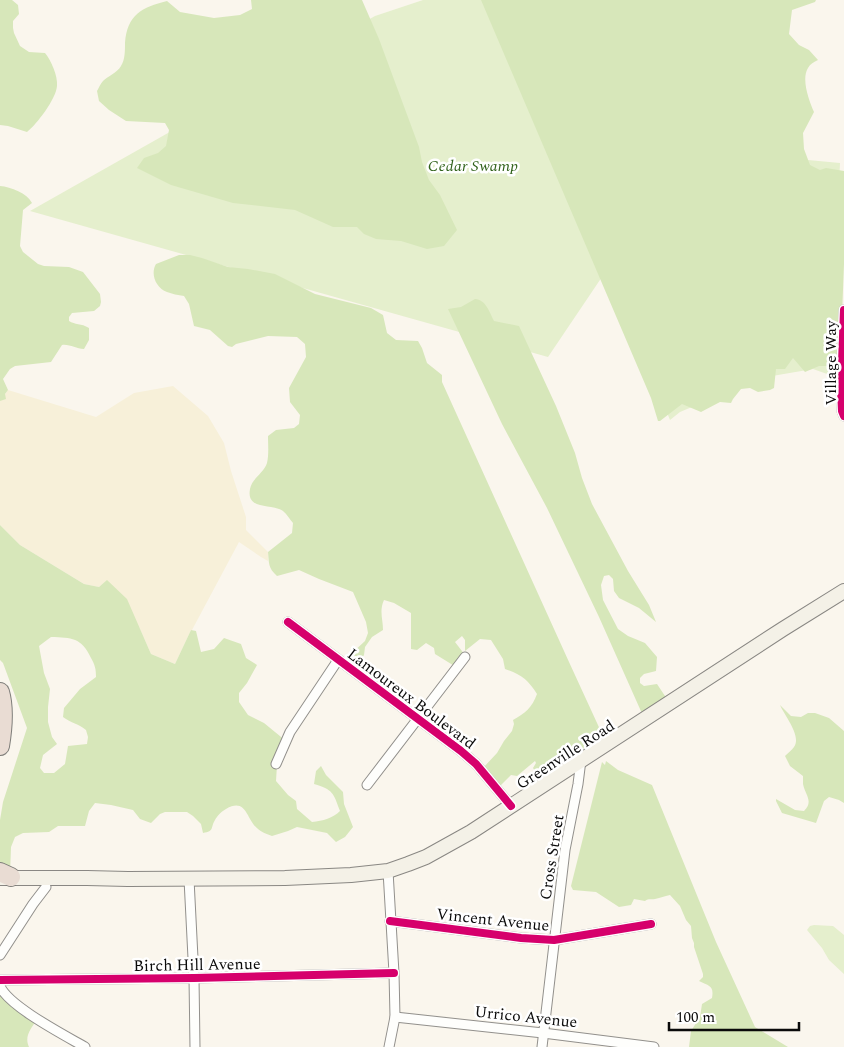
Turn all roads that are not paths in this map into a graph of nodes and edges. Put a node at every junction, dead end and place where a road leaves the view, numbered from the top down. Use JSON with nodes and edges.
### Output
{"nodes":[{"id":1,"x":844,"y":310,"type":"edge"},
{"id":2,"x":844,"y":416,"type":"edge"},
{"id":3,"x":844,"y":591,"type":"edge"},
{"id":4,"x":288,"y":622,"type":"dead end"},
{"id":5,"x":465,"y":657,"type":"dead end"},
{"id":6,"x":338,"y":660,"type":"junction"},
{"id":7,"x":0,"y":692,"type":"edge"},
{"id":8,"x":418,"y":718,"type":"junction"},
{"id":9,"x":0,"y":746,"type":"edge"},
{"id":10,"x":581,"y":760,"type":"junction"},
{"id":11,"x":276,"y":764,"type":"dead end"},
{"id":12,"x":367,"y":785,"type":"dead end"},
{"id":13,"x":511,"y":806,"type":"junction"},
{"id":14,"x":388,"y":871,"type":"junction"},
{"id":15,"x":3,"y":878,"type":"edge"},
{"id":16,"x":190,"y":879,"type":"junction"},
{"id":17,"x":128,"y":880,"type":"junction"},
{"id":18,"x":46,"y":886,"type":"junction"},
{"id":19,"x":390,"y":921,"type":"junction"},
{"id":20,"x":651,"y":924,"type":"dead end"},
{"id":21,"x":554,"y":940,"type":"junction"},
{"id":22,"x":0,"y":955,"type":"edge"},
{"id":23,"x":394,"y":974,"type":"junction"},
{"id":24,"x":194,"y":978,"type":"junction"},
{"id":25,"x":0,"y":980,"type":"edge"},
{"id":26,"x":0,"y":986,"type":"edge"},
{"id":27,"x":395,"y":1017,"type":"junction"},
{"id":28,"x":543,"y":1033,"type":"junction"},
{"id":29,"x":85,"y":1047,"type":"edge"},
{"id":30,"x":195,"y":1047,"type":"edge"},
{"id":31,"x":389,"y":1047,"type":"edge"},
{"id":32,"x":542,"y":1047,"type":"edge"},
{"id":33,"x":654,"y":1047,"type":"edge"}],
"edges":[{"from":1,"to":2,"type":"street","name":"Village Way"},
{"from":3,"to":10,"type":"main road","name":"Greenville Road"},
{"from":4,"to":6,"type":"street","name":"Lamoureux Boulevard"},
{"from":5,"to":8,"type":"street"},
{"from":6,"to":8,"type":"street","name":"Lamoureux Boulevard"},
{"from":6,"to":11,"type":"street"},
{"from":7,"to":9,"type":"highway"},
{"from":8,"to":12,"type":"street"},
{"from":8,"to":13,"type":"street","name":"Lamoureux Boulevard"},
{"from":10,"to":13,"type":"main road","name":"Greenville Road"},
{"from":10,"to":21,"type":"street","name":"Cross Street"},
{"from":13,"to":14,"type":"main road","name":"Greenville Road"},
{"from":14,"to":16,"type":"main road","name":"Greenville Road"},
{"from":14,"to":19,"type":"street"},
{"from":15,"to":17,"type":"main road","name":"Greenville Road"},
{"from":15,"to":18,"type":"main road","name":"Greenville Road"},
{"from":16,"to":17,"type":"main road","name":"Greenville Road"},
{"from":16,"to":24,"type":"street"},
{"from":17,"to":18,"type":"main road","name":"Greenville Road"},
{"from":18,"to":22,"type":"street"},
{"from":19,"to":21,"type":"street","name":"Vincent Avenue"},
{"from":19,"to":23,"type":"street"},
{"from":20,"to":21,"type":"street","name":"Vincent Avenue"},
{"from":21,"to":28,"type":"street","name":"Cross Street"},
{"from":23,"to":24,"type":"street","name":"Birch Hill Avenue"},
{"from":23,"to":27,"type":"street"},
{"from":24,"to":25,"type":"street","name":"Birch Hill Avenue"},
{"from":24,"to":30,"type":"street"},
{"from":26,"to":29,"type":"street"},
{"from":27,"to":28,"type":"street","name":"Urrico Avenue"},
{"from":27,"to":31,"type":"street"},
{"from":28,"to":32,"type":"street","name":"Cross Street"},
{"from":28,"to":33,"type":"street","name":"Urrico Avenue"}]}
